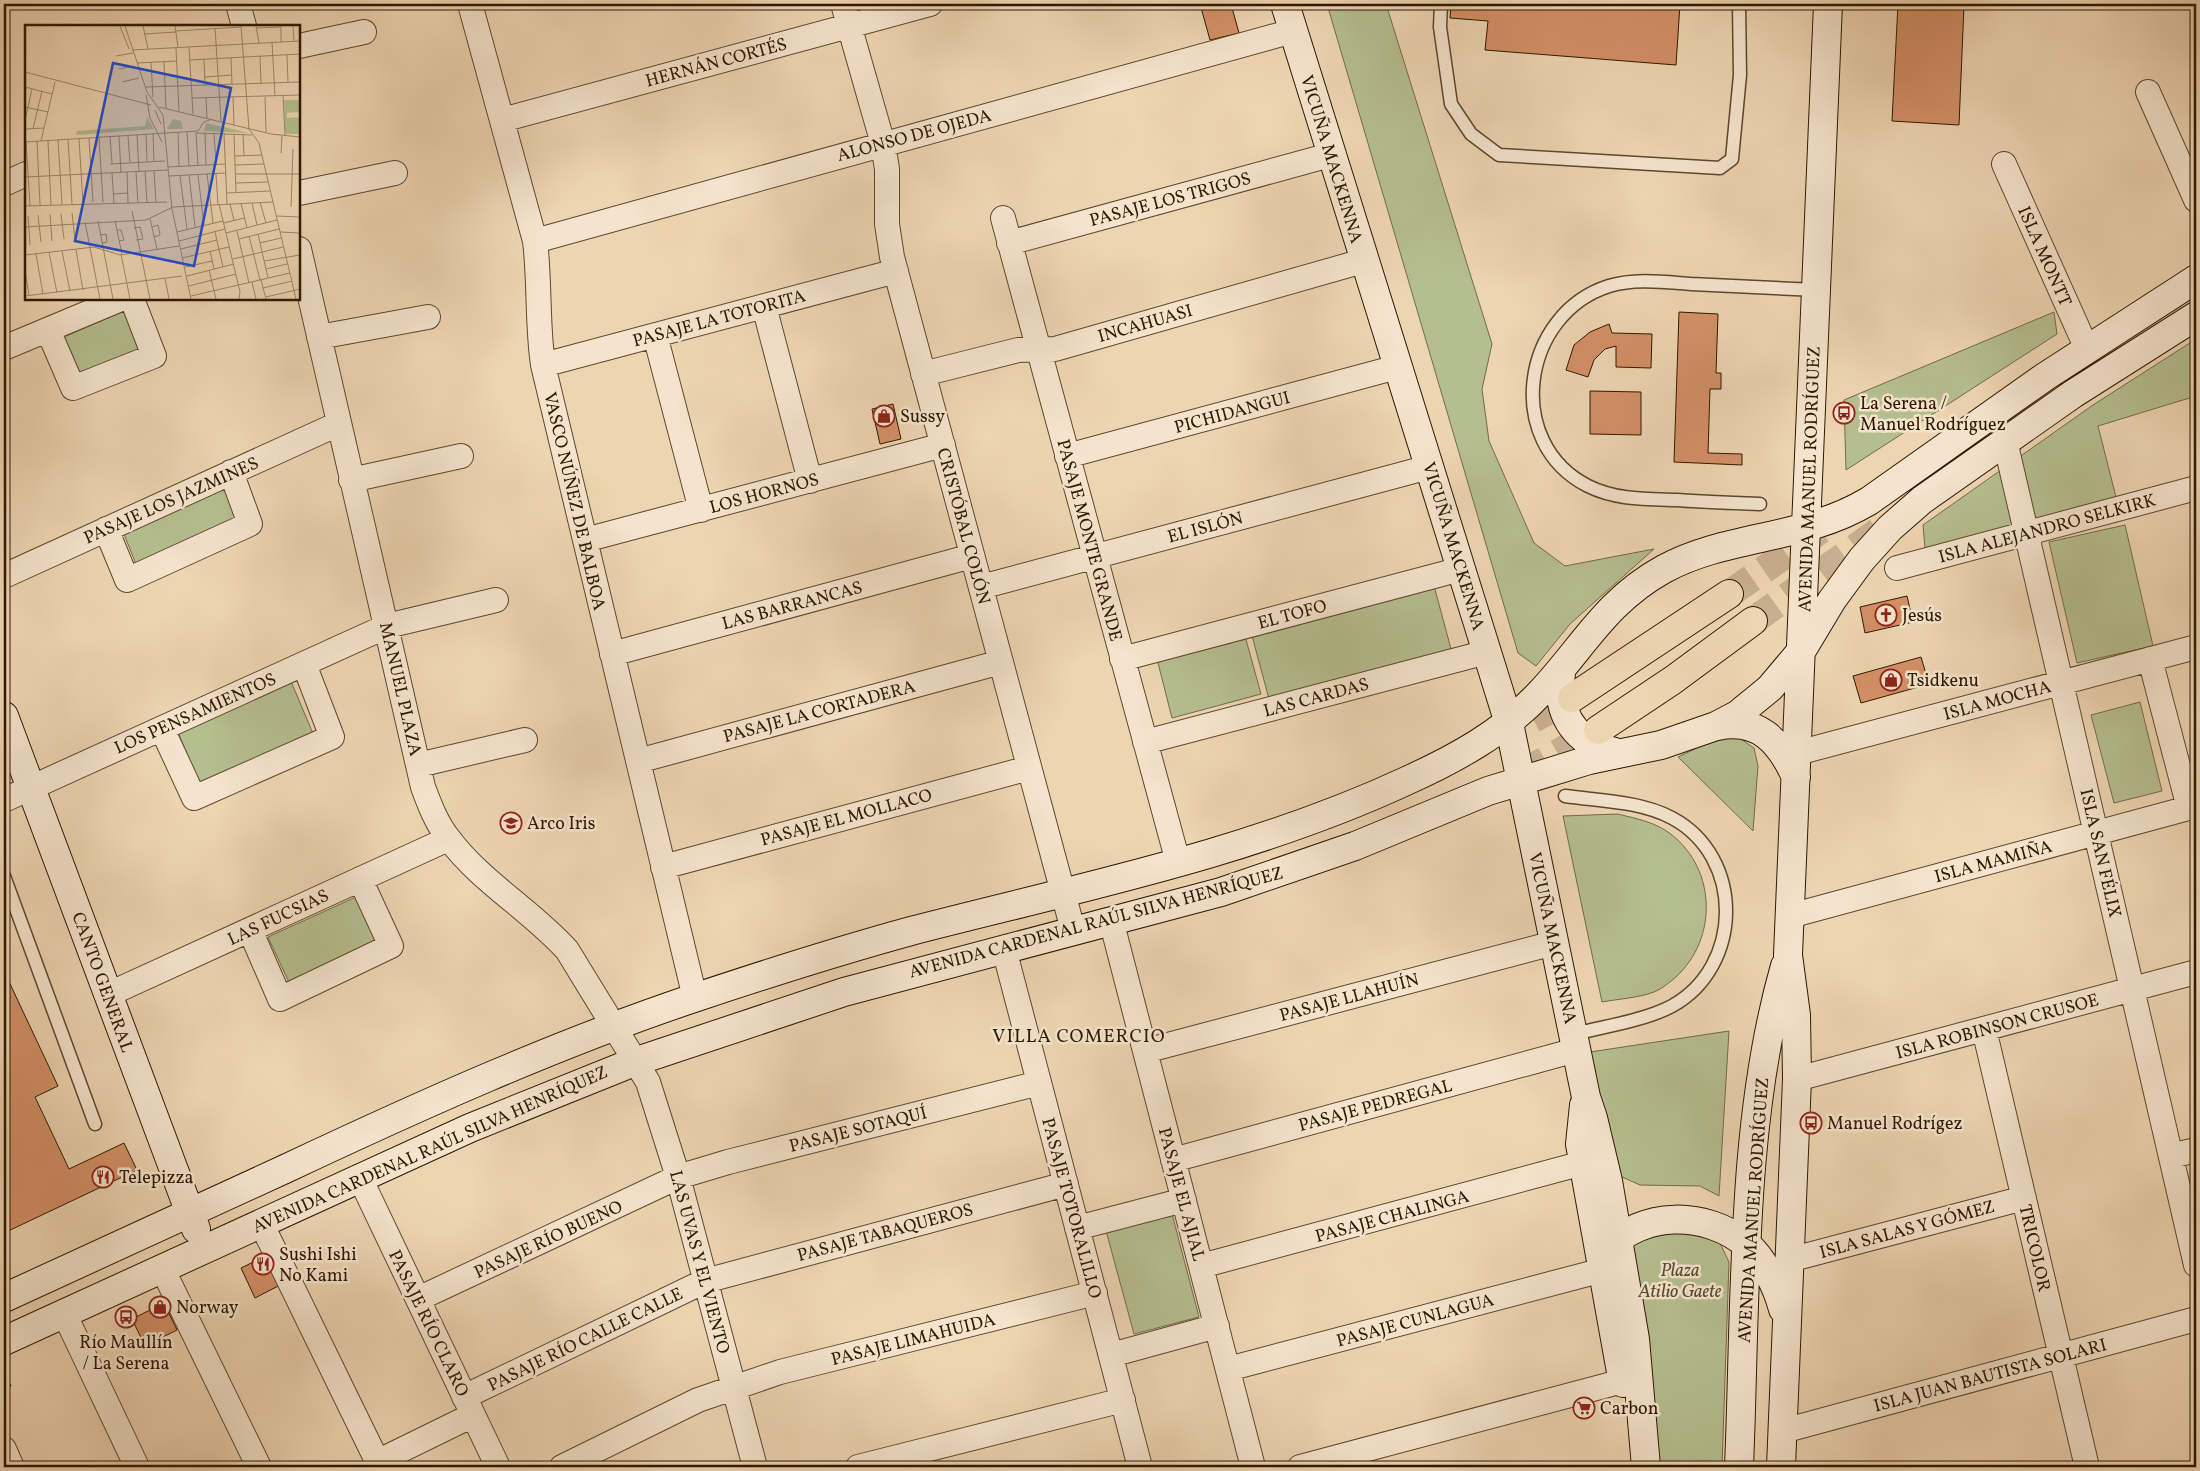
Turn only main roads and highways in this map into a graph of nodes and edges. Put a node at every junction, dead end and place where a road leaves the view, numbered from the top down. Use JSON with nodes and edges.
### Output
{"nodes":[{"id":1,"x":1285,"y":4,"type":"edge"},
{"id":2,"x":1828,"y":4,"type":"edge"},
{"id":3,"x":2196,"y":279,"type":"edge"},
{"id":4,"x":2196,"y":316,"type":"edge"},
{"id":5,"x":1807,"y":528,"type":"junction"},
{"id":6,"x":1729,"y":594,"type":"tunnel mouth"},
{"id":7,"x":1753,"y":621,"type":"tunnel mouth"},
{"id":8,"x":1802,"y":650,"type":"junction"},
{"id":9,"x":1561,"y":669,"type":"junction"},
{"id":10,"x":1572,"y":698,"type":"tunnel mouth"},
{"id":11,"x":4,"y":716,"type":"edge"},
{"id":12,"x":1509,"y":724,"type":"junction"},
{"id":13,"x":1716,"y":726,"type":"junction"},
{"id":14,"x":1598,"y":730,"type":"tunnel mouth"},
{"id":15,"x":1618,"y":753,"type":"junction"},
{"id":16,"x":1797,"y":765,"type":"junction"},
{"id":17,"x":1520,"y":780,"type":"junction"},
{"id":18,"x":1788,"y":955,"type":"junction"},
{"id":19,"x":1586,"y":1097,"type":"junction"},
{"id":20,"x":1608,"y":1181,"type":"junction"},
{"id":21,"x":189,"y":1214,"type":"junction"},
{"id":22,"x":1656,"y":1222,"type":"junction"},
{"id":23,"x":1748,"y":1245,"type":"junction"},
{"id":24,"x":204,"y":1248,"type":"junction"},
{"id":25,"x":1608,"y":1256,"type":"junction"},
{"id":26,"x":4,"y":1298,"type":"edge"},
{"id":27,"x":1787,"y":1323,"type":"junction"},
{"id":28,"x":4,"y":1341,"type":"edge"},
{"id":29,"x":1641,"y":1467,"type":"edge"},
{"id":30,"x":1646,"y":1467,"type":"edge"},
{"id":31,"x":1739,"y":1467,"type":"edge"},
{"id":32,"x":1781,"y":1467,"type":"edge"}],
"edges":[{"from":1,"to":12,"type":"main road","name":"VICUÑA MACKENNA"},
{"from":2,"to":5,"type":"main road","name":"AVENIDA MANUEL RODRÍGUEZ"},
{"from":3,"to":5,"type":"main road","name":"AVENIDA CARDENAL RAÚL SILVA HENRÍQUEZ"},
{"from":4,"to":8,"type":"main road","name":"AVENIDA CARDENAL RAÚL SILVA HENRÍQUEZ"},
{"from":5,"to":8,"type":"main road","name":"AVENIDA MANUEL RODRÍGUEZ"},
{"from":5,"to":9,"type":"main road","name":"AVENIDA CARDENAL RAÚL SILVA HENRÍQUEZ"},
{"from":6,"to":10,"type":"highway"},
{"from":7,"to":14,"type":"highway"},
{"from":8,"to":13,"type":"main road","name":"AVENIDA CARDENAL RAÚL SILVA HENRÍQUEZ"},
{"from":8,"to":16,"type":"main road","name":"AVENIDA MANUEL RODRÍGUEZ"},
{"from":9,"to":12,"type":"main road","name":"AVENIDA CARDENAL RAÚL SILVA HENRÍQUEZ"},
{"from":9,"to":15,"type":"main road"},
{"from":11,"to":21,"type":"main road","name":"CANTO GENERAL"},
{"from":12,"to":17,"type":"main road","name":"VICUÑA MACKENNA"},
{"from":12,"to":21,"type":"main road","name":"AVENIDA CARDENAL RAÚL SILVA HENRÍQUEZ"},
{"from":13,"to":15,"type":"main road","name":"AVENIDA CARDENAL RAÚL SILVA HENRÍQUEZ"},
{"from":13,"to":16,"type":"main road"},
{"from":15,"to":17,"type":"main road","name":"AVENIDA CARDENAL RAÚL SILVA HENRÍQUEZ"},
{"from":16,"to":18,"type":"main road","name":"AVENIDA MANUEL RODRÍGUEZ"},
{"from":17,"to":19,"type":"main road","name":"VICUÑA MACKENNA"},
{"from":17,"to":24,"type":"main road","name":"AVENIDA CARDENAL RAÚL SILVA HENRÍQUEZ"},
{"from":18,"to":23,"type":"main road","name":"AVENIDA MANUEL RODRÍGUEZ"},
{"from":18,"to":27,"type":"main road","name":"AVENIDA MANUEL RODRÍGUEZ"},
{"from":19,"to":20,"type":"main road","name":"VICUÑA MACKENNA"},
{"from":19,"to":25,"type":"main road","name":"VICUÑA MACKENNA"},
{"from":20,"to":22,"type":"main road"},
{"from":20,"to":25,"type":"main road","name":"VICUÑA MACKENNA"},
{"from":21,"to":24,"type":"main road","name":"CANTO GENERAL"},
{"from":21,"to":26,"type":"main road","name":"AVENIDA CARDENAL RAÚL SILVA HENRÍQUEZ"},
{"from":22,"to":23,"type":"main road"},
{"from":22,"to":25,"type":"main road"},
{"from":23,"to":27,"type":"main road"},
{"from":23,"to":31,"type":"main road","name":"AVENIDA MANUEL RODRÍGUEZ"},
{"from":24,"to":28,"type":"main road","name":"AVENIDA CARDENAL RAÚL SILVA HENRÍQUEZ"},
{"from":25,"to":29,"type":"main road","name":"VICUÑA MACKENNA"},
{"from":25,"to":30,"type":"main road","name":"VICUÑA MACKENNA"},
{"from":27,"to":32,"type":"main road","name":"AVENIDA MANUEL RODRÍGUEZ"}]}
